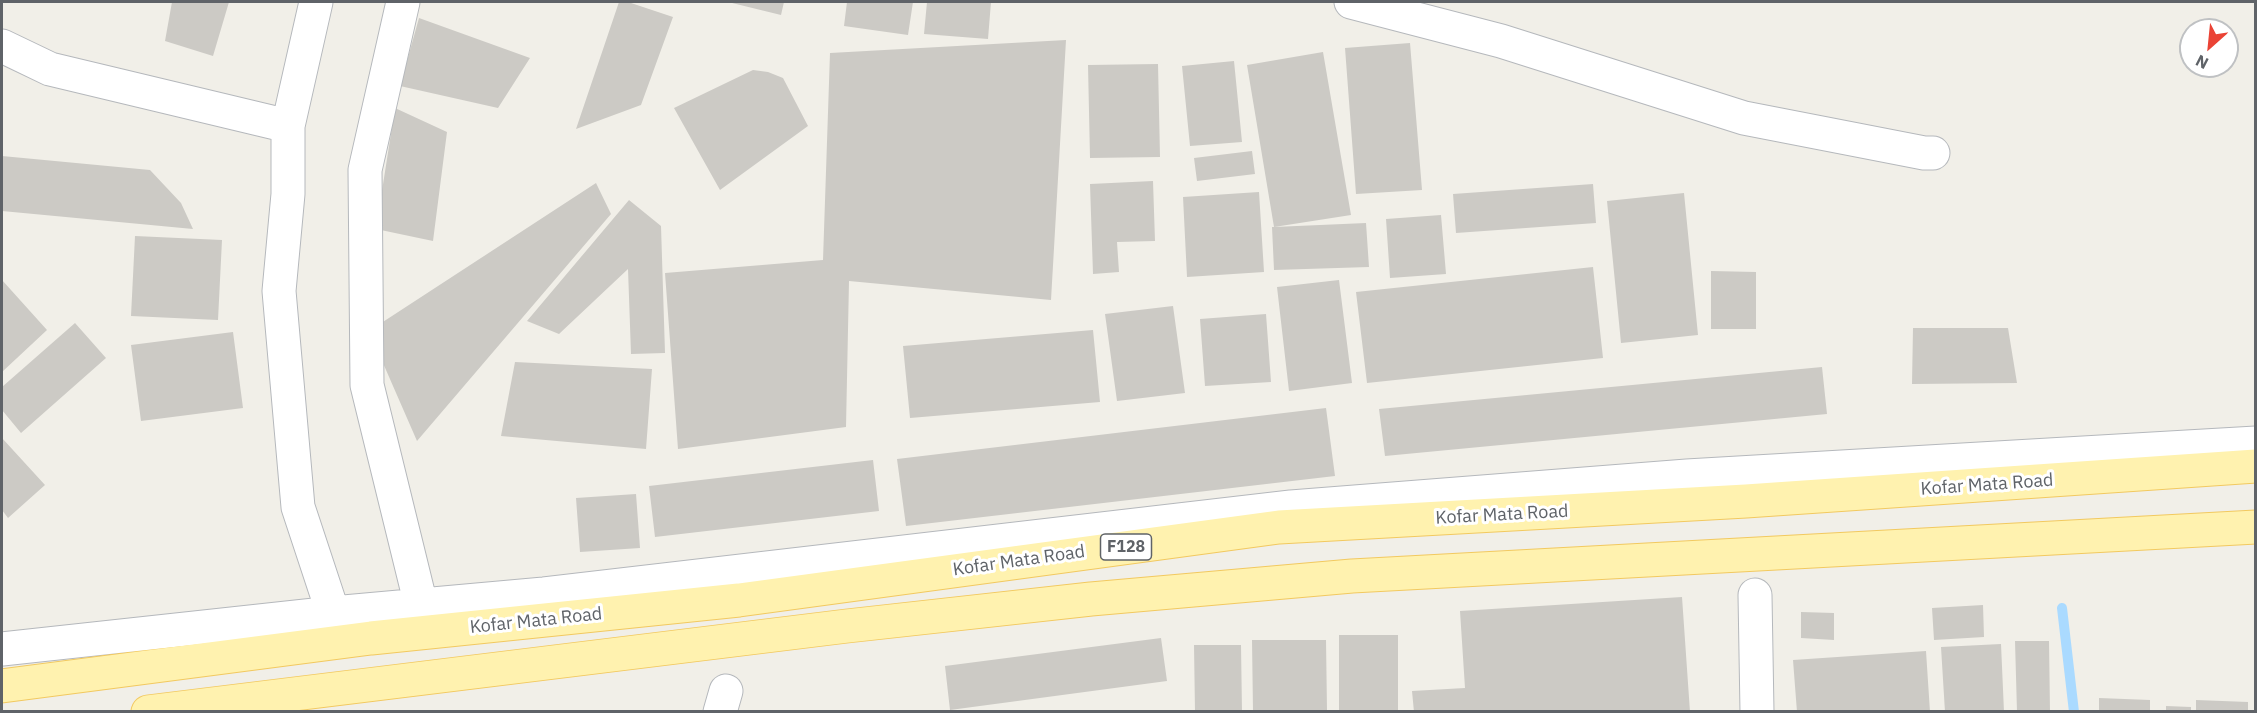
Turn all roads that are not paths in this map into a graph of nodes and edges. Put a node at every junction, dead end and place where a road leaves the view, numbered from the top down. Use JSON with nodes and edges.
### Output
{"nodes":[{"id":1,"x":316,"y":2,"type":"edge"},
{"id":2,"x":403,"y":2,"type":"edge"},
{"id":3,"x":1351,"y":2,"type":"edge"},
{"id":4,"x":2,"y":46,"type":"edge"},
{"id":5,"x":288,"y":126,"type":"junction"},
{"id":6,"x":1933,"y":153,"type":"dead end"},
{"id":7,"x":2256,"y":443,"type":"edge"},
{"id":8,"x":2256,"y":466,"type":"edge"},
{"id":9,"x":2256,"y":527,"type":"edge"},
{"id":10,"x":1755,"y":595,"type":"dead end"},
{"id":11,"x":421,"y":605,"type":"junction"},
{"id":12,"x":333,"y":613,"type":"junction"},
{"id":13,"x":2,"y":650,"type":"edge"},
{"id":14,"x":2,"y":686,"type":"edge"},
{"id":15,"x":148,"y":711,"type":"edge"},
{"id":16,"x":1757,"y":711,"type":"edge"}],
"edges":[{"from":1,"to":5,"type":"street"},
{"from":2,"to":11,"type":"street"},
{"from":3,"to":6,"type":"street"},
{"from":4,"to":5,"type":"street"},
{"from":5,"to":12,"type":"street"},
{"from":7,"to":11,"type":"street"},
{"from":8,"to":14,"type":"main road","name":"Kofar Mata Road","number":"F128"},
{"from":9,"to":15,"type":"main road"},
{"from":10,"to":16,"type":"street"},
{"from":11,"to":12,"type":"street"},
{"from":12,"to":13,"type":"street"}]}
